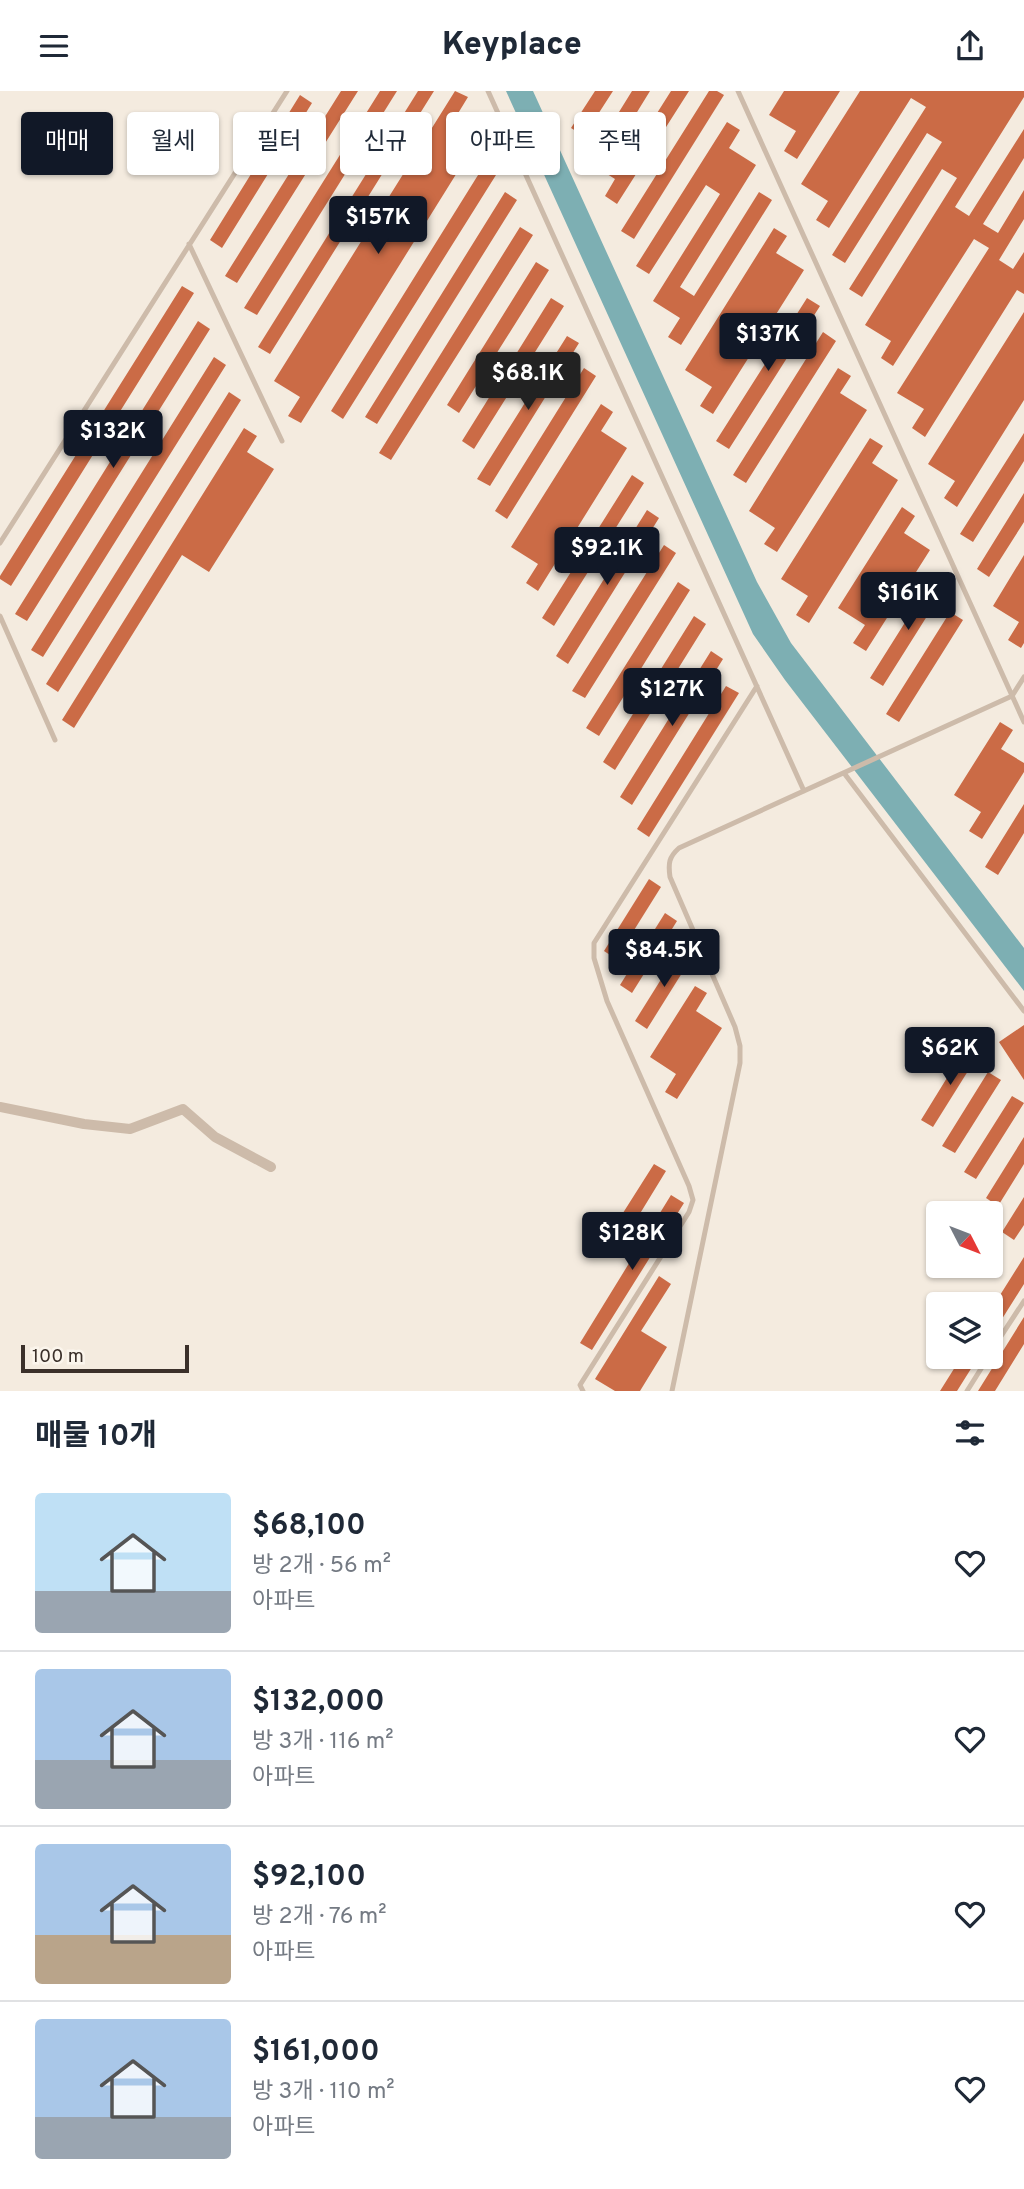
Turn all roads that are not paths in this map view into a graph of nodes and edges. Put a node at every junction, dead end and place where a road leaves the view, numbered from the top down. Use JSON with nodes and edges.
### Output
{"nodes":[{"id":1,"x":286,"y":91,"type":"edge"},
{"id":2,"x":488,"y":91,"type":"edge"},
{"id":3,"x":738,"y":91,"type":"edge"},
{"id":4,"x":190,"y":244,"type":"junction"},
{"id":5,"x":282,"y":441,"type":"dead end"},
{"id":6,"x":0,"y":543,"type":"edge"},
{"id":7,"x":0,"y":616,"type":"edge"},
{"id":8,"x":1024,"y":677,"type":"edge"},
{"id":9,"x":757,"y":687,"type":"junction"},
{"id":10,"x":1012,"y":696,"type":"junction"},
{"id":11,"x":1024,"y":722,"type":"edge"},
{"id":12,"x":55,"y":740,"type":"dead end"},
{"id":13,"x":844,"y":773,"type":"junction"},
{"id":14,"x":804,"y":791,"type":"junction"},
{"id":15,"x":1024,"y":1011,"type":"edge"},
{"id":16,"x":0,"y":1107,"type":"edge"},
{"id":17,"x":271,"y":1167,"type":"dead end"},
{"id":18,"x":1024,"y":1301,"type":"edge"},
{"id":19,"x":1003,"y":1334,"type":"edge"},
{"id":20,"x":981,"y":1369,"type":"edge"},
{"id":21,"x":583,"y":1391,"type":"edge"},
{"id":22,"x":672,"y":1391,"type":"edge"},
{"id":23,"x":967,"y":1391,"type":"edge"}],
"edges":[{"from":1,"to":4,"type":"lane"},
{"from":2,"to":9,"type":"lane"},
{"from":3,"to":10,"type":"lane"},
{"from":4,"to":5,"type":"lane"},
{"from":4,"to":6,"type":"lane"},
{"from":7,"to":12,"type":"lane"},
{"from":8,"to":10,"type":"lane"},
{"from":9,"to":14,"type":"lane"},
{"from":9,"to":21,"type":"lane"},
{"from":10,"to":11,"type":"lane"},
{"from":10,"to":13,"type":"lane"},
{"from":13,"to":14,"type":"lane"},
{"from":13,"to":15,"type":"lane"},
{"from":14,"to":22,"type":"lane"},
{"from":16,"to":17,"type":"street"},
{"from":18,"to":19,"type":"lane"},
{"from":20,"to":23,"type":"lane"}]}
